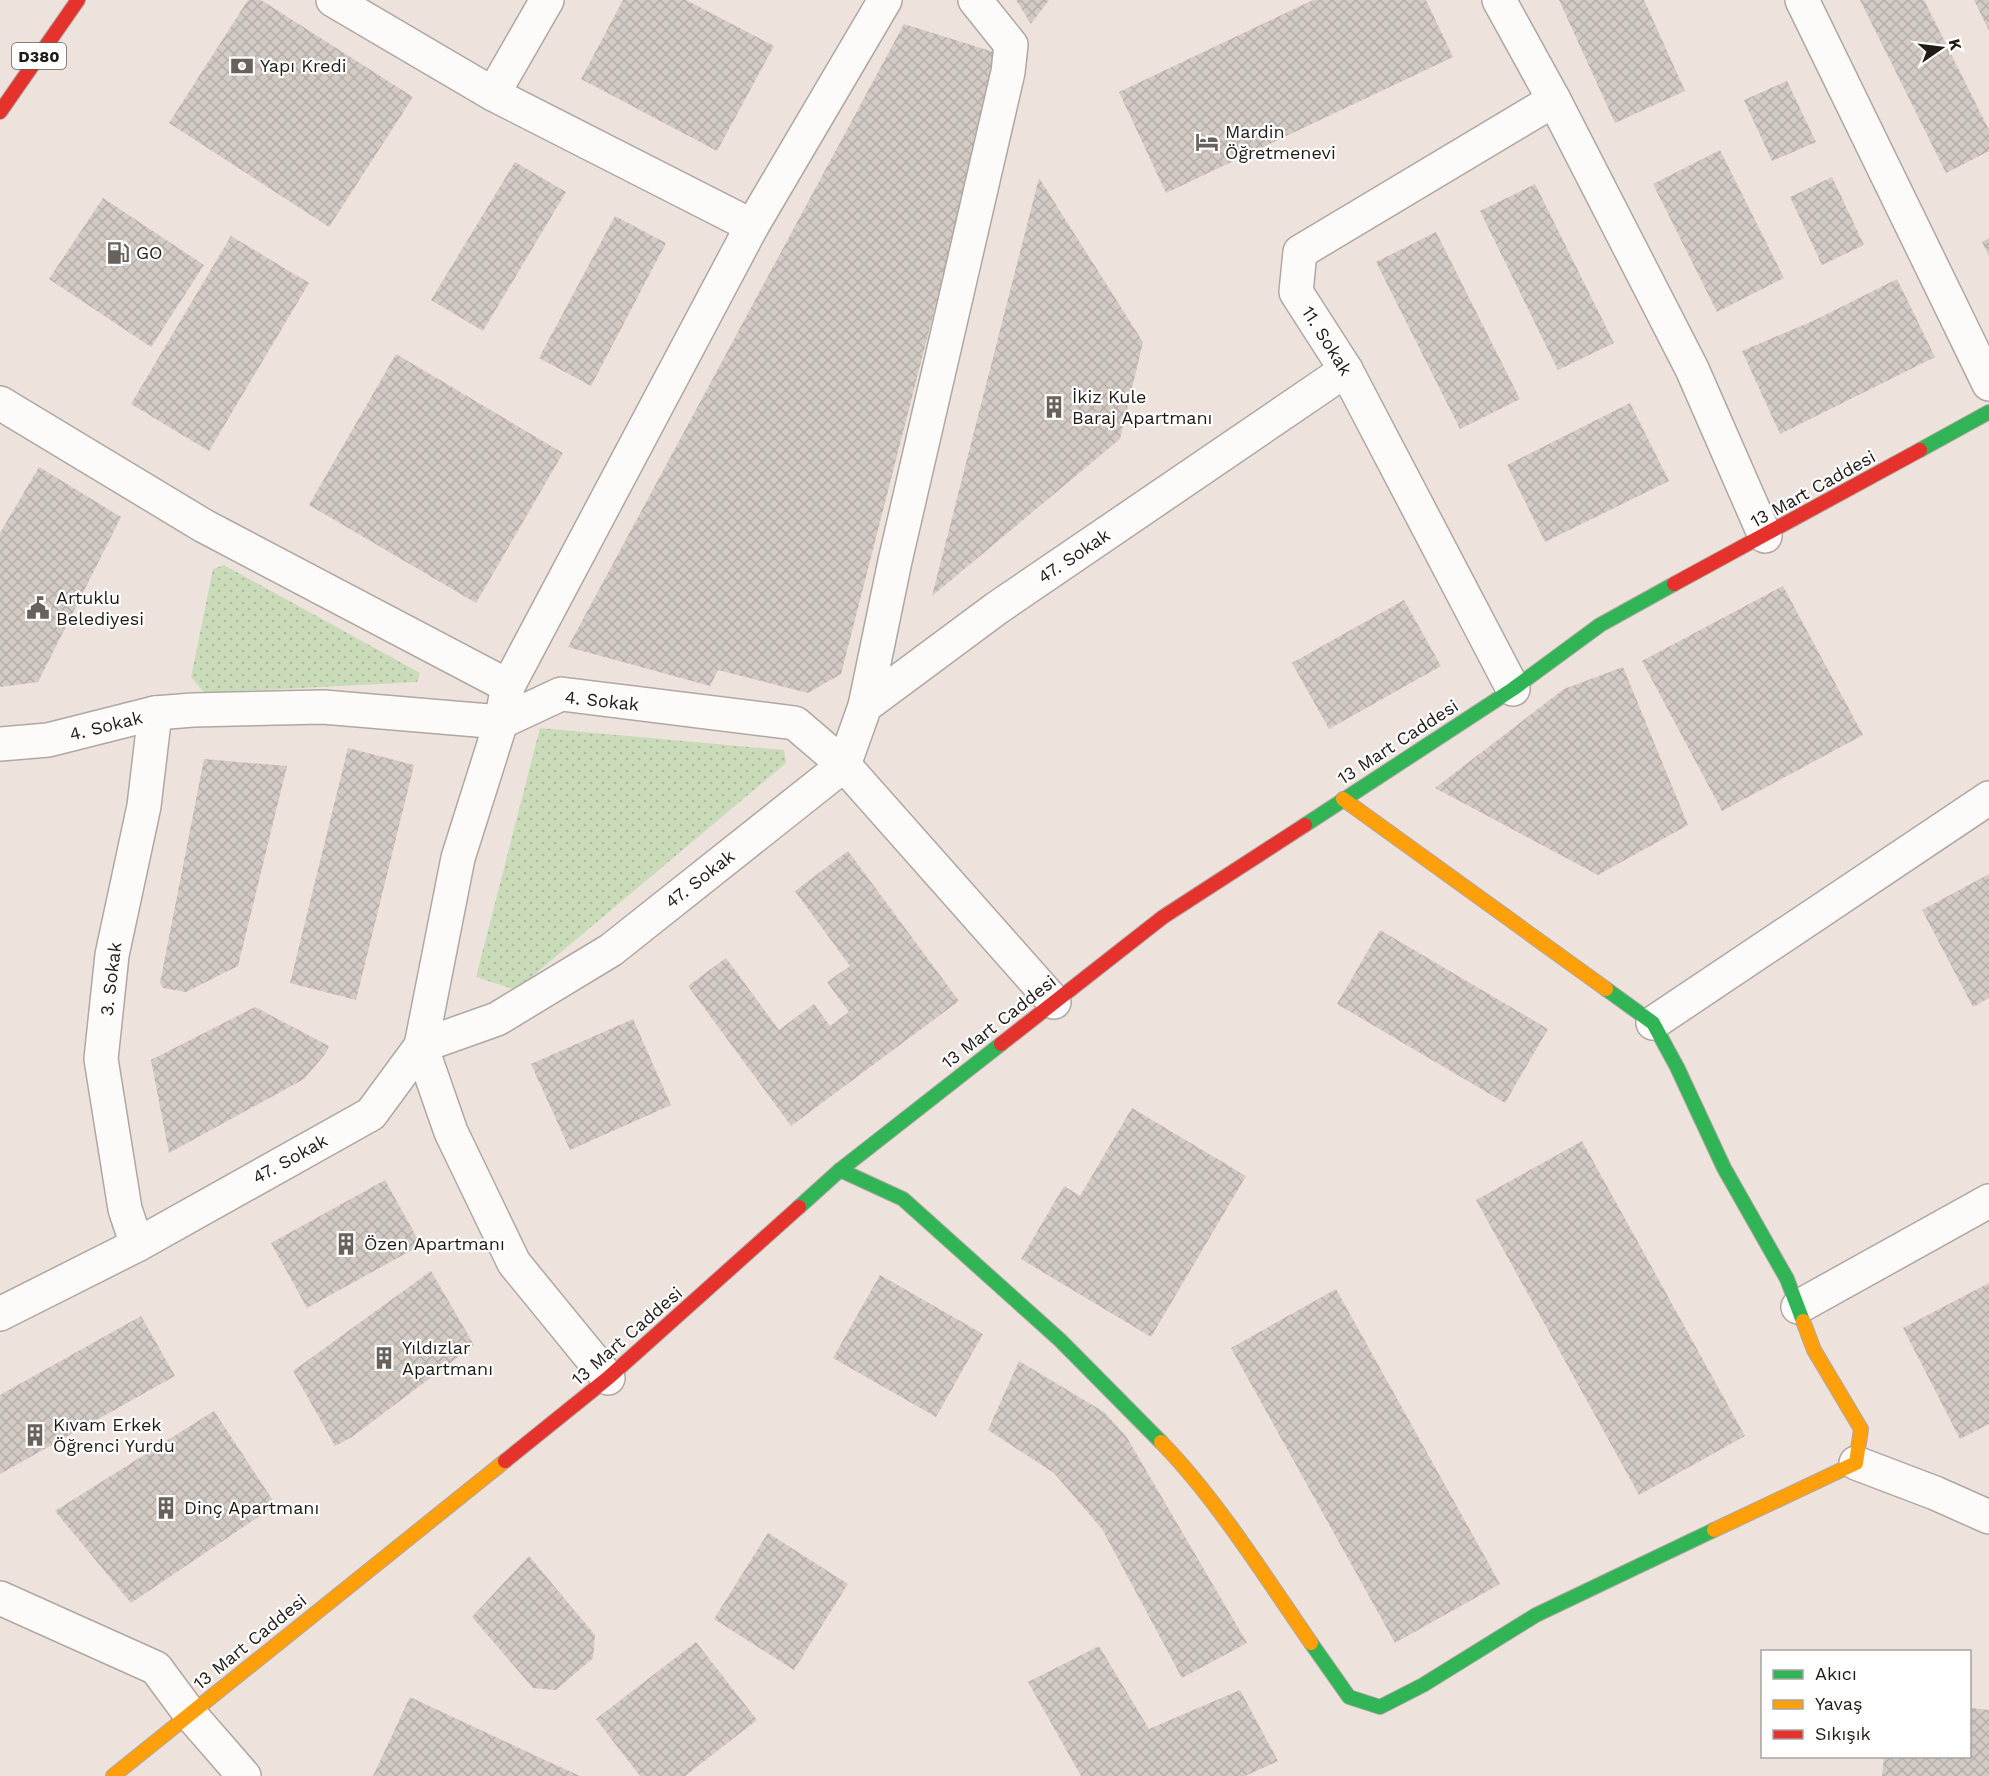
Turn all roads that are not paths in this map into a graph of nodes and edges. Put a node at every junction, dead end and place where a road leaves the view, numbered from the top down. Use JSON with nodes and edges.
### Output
{"nodes":[{"id":1,"x":78,"y":0,"type":"edge"},
{"id":2,"x":333,"y":0,"type":"edge"},
{"id":3,"x":547,"y":0,"type":"edge"},
{"id":4,"x":885,"y":0,"type":"edge"},
{"id":5,"x":975,"y":0,"type":"edge"},
{"id":6,"x":1499,"y":0,"type":"edge"},
{"id":7,"x":1802,"y":0,"type":"edge"},
{"id":8,"x":493,"y":94,"type":"junction"},
{"id":9,"x":1554,"y":100,"type":"junction"},
{"id":10,"x":0,"y":112,"type":"edge"},
{"id":11,"x":752,"y":226,"type":"junction"},
{"id":12,"x":1346,"y":370,"type":"junction"},
{"id":13,"x":1989,"y":384,"type":"edge"},
{"id":14,"x":0,"y":403,"type":"edge"},
{"id":15,"x":1989,"y":412,"type":"edge"},
{"id":16,"x":1765,"y":536,"type":"junction"},
{"id":17,"x":508,"y":686,"type":"junction"},
{"id":18,"x":1513,"y":689,"type":"junction"},
{"id":19,"x":865,"y":706,"type":"junction"},
{"id":20,"x":155,"y":713,"type":"junction"},
{"id":21,"x":501,"y":722,"type":"junction"},
{"id":22,"x":0,"y":744,"type":"edge"},
{"id":23,"x":844,"y":765,"type":"junction"},
{"id":24,"x":1989,"y":798,"type":"edge"},
{"id":25,"x":1343,"y":800,"type":"junction"},
{"id":26,"x":1054,"y":1002,"type":"junction"},
{"id":27,"x":1653,"y":1023,"type":"junction"},
{"id":28,"x":421,"y":1046,"type":"junction"},
{"id":29,"x":840,"y":1170,"type":"junction"},
{"id":30,"x":1989,"y":1200,"type":"edge"},
{"id":31,"x":137,"y":1245,"type":"junction"},
{"id":32,"x":1798,"y":1307,"type":"junction"},
{"id":33,"x":0,"y":1314,"type":"edge"},
{"id":34,"x":608,"y":1378,"type":"junction"},
{"id":35,"x":1856,"y":1463,"type":"junction"},
{"id":36,"x":1989,"y":1517,"type":"edge"},
{"id":37,"x":0,"y":1598,"type":"edge"},
{"id":38,"x":190,"y":1714,"type":"junction"},
{"id":39,"x":113,"y":1776,"type":"edge"},
{"id":40,"x":244,"y":1776,"type":"edge"}],
"edges":[{"from":1,"to":10,"type":"main road","number":"D380"},
{"from":2,"to":8,"type":"street"},
{"from":3,"to":8,"type":"street"},
{"from":4,"to":11,"type":"street"},
{"from":5,"to":19,"type":"street"},
{"from":6,"to":9,"type":"street"},
{"from":7,"to":13,"type":"street"},
{"from":8,"to":11,"type":"street"},
{"from":9,"to":12,"type":"street","name":"11. Sokak"},
{"from":9,"to":16,"type":"street"},
{"from":11,"to":17,"type":"street"},
{"from":12,"to":18,"type":"street","name":"11. Sokak"},
{"from":12,"to":19,"type":"street","name":"47. Sokak"},
{"from":14,"to":17,"type":"street"},
{"from":15,"to":16,"type":"main road","name":"13 Mart Caddesi"},
{"from":16,"to":18,"type":"main road","name":"13 Mart Caddesi"},
{"from":17,"to":21,"type":"street"},
{"from":18,"to":25,"type":"main road","name":"13 Mart Caddesi"},
{"from":19,"to":23,"type":"street"},
{"from":20,"to":21,"type":"street","name":"4. Sokak"},
{"from":20,"to":22,"type":"street","name":"4. Sokak"},
{"from":20,"to":31,"type":"street","name":"3. Sokak"},
{"from":21,"to":23,"type":"street","name":"4. Sokak"},
{"from":21,"to":28,"type":"street"},
{"from":23,"to":26,"type":"street","name":"4. Sokak"},
{"from":23,"to":28,"type":"street","name":"47. Sokak"},
{"from":24,"to":27,"type":"street"},
{"from":25,"to":26,"type":"main road","name":"13 Mart Caddesi"},
{"from":25,"to":27,"type":"main road"},
{"from":26,"to":29,"type":"main road","name":"13 Mart Caddesi"},
{"from":27,"to":32,"type":"main road"},
{"from":28,"to":31,"type":"street","name":"47. Sokak"},
{"from":28,"to":34,"type":"street"},
{"from":29,"to":34,"type":"main road","name":"13 Mart Caddesi"},
{"from":29,"to":35,"type":"main road"},
{"from":30,"to":32,"type":"street"},
{"from":31,"to":33,"type":"street","name":"47. Sokak"},
{"from":32,"to":35,"type":"main road"},
{"from":34,"to":38,"type":"main road","name":"13 Mart Caddesi"},
{"from":35,"to":36,"type":"street"},
{"from":37,"to":38,"type":"street"},
{"from":38,"to":39,"type":"main road","name":"13 Mart Caddesi"},
{"from":38,"to":40,"type":"street"}]}
